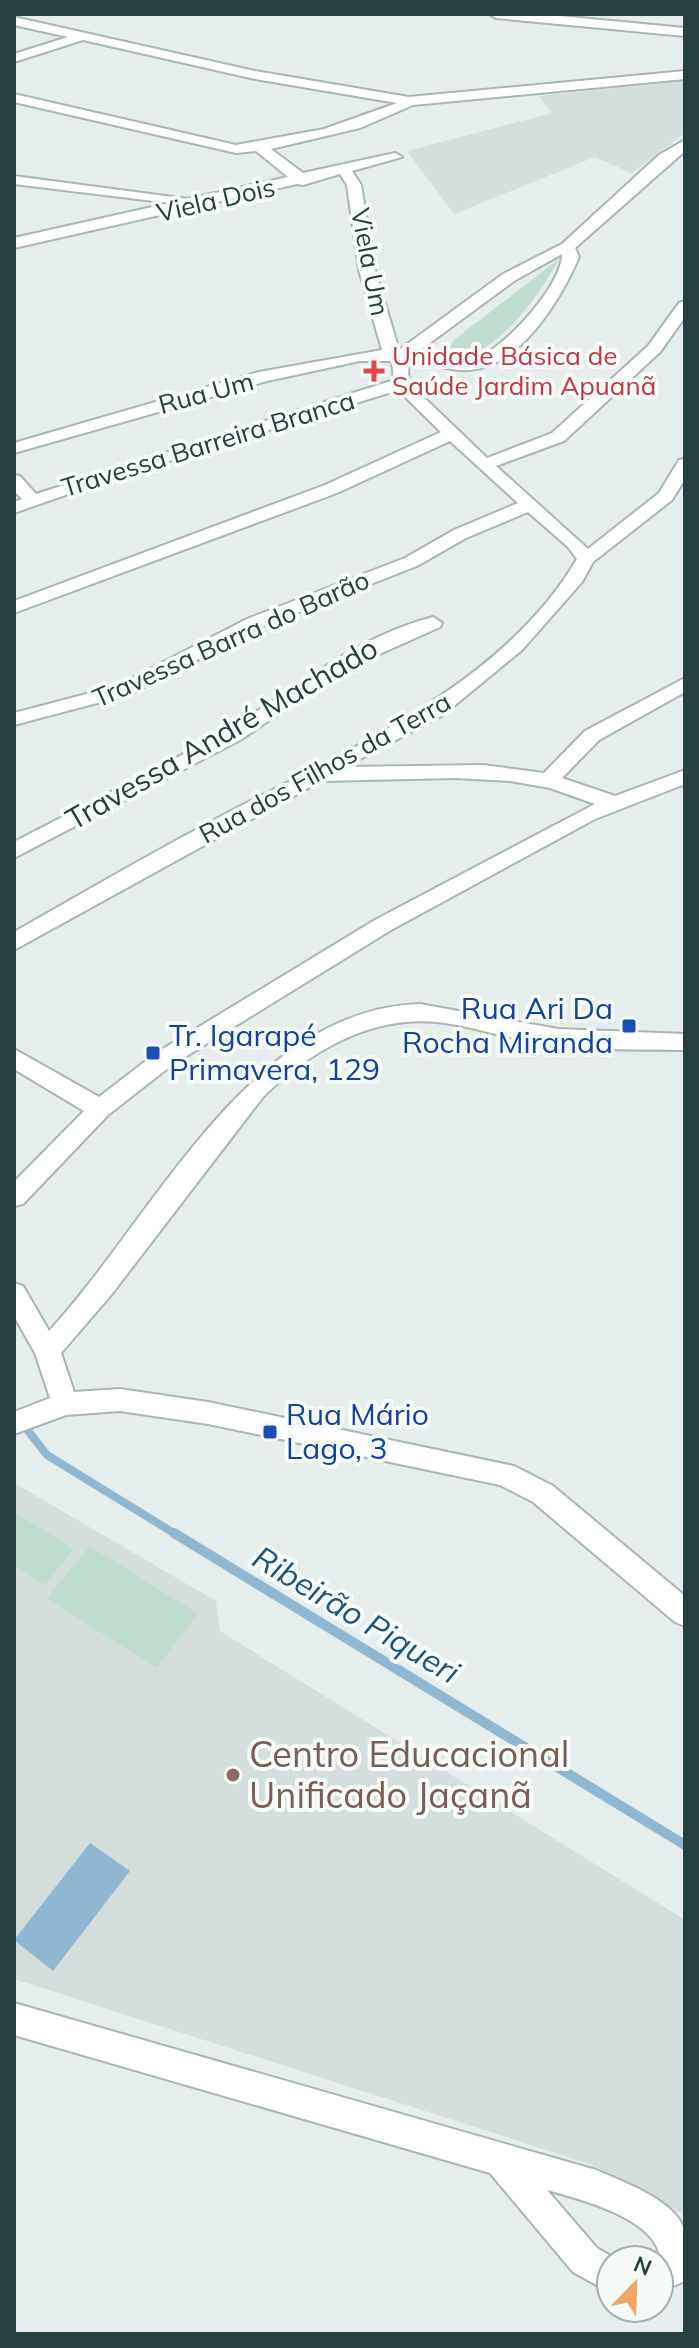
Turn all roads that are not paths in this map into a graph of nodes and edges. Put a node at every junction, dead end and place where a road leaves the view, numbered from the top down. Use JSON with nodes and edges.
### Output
{"nodes":[{"id":1,"x":496,"y":14,"type":"edge"},
{"id":2,"x":14,"y":21,"type":"edge"},
{"id":3,"x":628,"y":21,"type":"edge"},
{"id":4,"x":685,"y":32,"type":"edge"},
{"id":5,"x":80,"y":38,"type":"junction"},
{"id":6,"x":14,"y":58,"type":"edge"},
{"id":7,"x":685,"y":75,"type":"edge"},
{"id":8,"x":14,"y":98,"type":"edge"},
{"id":9,"x":409,"y":101,"type":"junction"},
{"id":10,"x":685,"y":144,"type":"edge"},
{"id":11,"x":260,"y":147,"type":"junction"},
{"id":12,"x":395,"y":157,"type":"dead end"},
{"id":13,"x":345,"y":171,"type":"junction"},
{"id":14,"x":14,"y":180,"type":"edge"},
{"id":15,"x":303,"y":181,"type":"junction"},
{"id":16,"x":195,"y":202,"type":"junction"},
{"id":17,"x":14,"y":243,"type":"edge"},
{"id":18,"x":567,"y":247,"type":"junction"},
{"id":19,"x":685,"y":306,"type":"edge"},
{"id":20,"x":396,"y":356,"type":"junction"},
{"id":21,"x":402,"y":383,"type":"junction"},
{"id":22,"x":451,"y":434,"type":"junction"},
{"id":23,"x":14,"y":448,"type":"edge"},
{"id":24,"x":685,"y":464,"type":"edge"},
{"id":25,"x":484,"y":465,"type":"junction"},
{"id":26,"x":14,"y":480,"type":"edge"},
{"id":27,"x":32,"y":500,"type":"junction"},
{"id":28,"x":530,"y":505,"type":"junction"},
{"id":29,"x":14,"y":508,"type":"edge"},
{"id":30,"x":586,"y":559,"type":"junction"},
{"id":31,"x":14,"y":607,"type":"edge"},
{"id":32,"x":433,"y":623,"type":"dead end"},
{"id":33,"x":685,"y":684,"type":"edge"},
{"id":34,"x":14,"y":719,"type":"edge"},
{"id":35,"x":318,"y":774,"type":"junction"},
{"id":36,"x":685,"y":777,"type":"edge"},
{"id":37,"x":549,"y":781,"type":"junction"},
{"id":38,"x":613,"y":803,"type":"junction"},
{"id":39,"x":14,"y":851,"type":"edge"},
{"id":40,"x":14,"y":942,"type":"edge"},
{"id":41,"x":685,"y":1042,"type":"edge"},
{"id":42,"x":14,"y":1058,"type":"edge"},
{"id":43,"x":100,"y":1109,"type":"junction"},
{"id":44,"x":14,"y":1197,"type":"edge"},
{"id":45,"x":14,"y":1293,"type":"edge"},
{"id":46,"x":47,"y":1351,"type":"junction"},
{"id":47,"x":58,"y":1406,"type":"junction"},
{"id":48,"x":14,"y":1423,"type":"edge"},
{"id":49,"x":685,"y":1613,"type":"edge"},
{"id":50,"x":14,"y":2019,"type":"edge"},
{"id":51,"x":497,"y":2156,"type":"junction"},
{"id":52,"x":675,"y":2244,"type":"edge"},
{"id":53,"x":675,"y":2244,"type":"edge"},
{"id":54,"x":595,"y":2266,"type":"edge"},
{"id":55,"x":675,"y":2267,"type":"edge"}],
"edges":[{"from":1,"to":3,"type":"street"},
{"from":2,"to":5,"type":"street"},
{"from":3,"to":4,"type":"street"},
{"from":5,"to":6,"type":"street"},
{"from":5,"to":9,"type":"street"},
{"from":7,"to":9,"type":"street"},
{"from":8,"to":11,"type":"street"},
{"from":9,"to":11,"type":"street"},
{"from":10,"to":18,"type":"street"},
{"from":11,"to":15,"type":"street"},
{"from":12,"to":13,"type":"street","name":"Viela Dois"},
{"from":13,"to":15,"type":"street","name":"Viela Dois"},
{"from":13,"to":20,"type":"street","name":"Viela Um"},
{"from":14,"to":16,"type":"street"},
{"from":15,"to":16,"type":"street","name":"Viela Dois"},
{"from":16,"to":17,"type":"street","name":"Viela Dois"},
{"from":18,"to":20,"type":"street"},
{"from":18,"to":20,"type":"street","name":"Rua Um"},
{"from":19,"to":25,"type":"street"},
{"from":20,"to":21,"type":"street"},
{"from":20,"to":23,"type":"street","name":"Rua Um"},
{"from":21,"to":22,"type":"street"},
{"from":21,"to":27,"type":"street","name":"Travessa Barreira Branca"},
{"from":22,"to":25,"type":"street"},
{"from":22,"to":31,"type":"street"},
{"from":24,"to":30,"type":"street","name":"Rua dos Filhos da Terra"},
{"from":25,"to":28,"type":"street"},
{"from":26,"to":27,"type":"street"},
{"from":27,"to":29,"type":"street","name":"Travessa Barreira Branca"},
{"from":28,"to":30,"type":"street"},
{"from":28,"to":34,"type":"street","name":"Travessa Barra do Barão"},
{"from":30,"to":35,"type":"street","name":"Rua dos Filhos da Terra"},
{"from":32,"to":39,"type":"street","name":"Travessa André Machado"},
{"from":33,"to":37,"type":"street"},
{"from":35,"to":37,"type":"street"},
{"from":35,"to":40,"type":"street","name":"Rua dos Filhos da Terra"},
{"from":36,"to":38,"type":"street"},
{"from":37,"to":38,"type":"street"},
{"from":38,"to":43,"type":"street"},
{"from":41,"to":46,"type":"street"},
{"from":42,"to":43,"type":"street"},
{"from":43,"to":44,"type":"street"},
{"from":45,"to":46,"type":"street"},
{"from":46,"to":47,"type":"street"},
{"from":47,"to":48,"type":"street"},
{"from":47,"to":49,"type":"street"},
{"from":50,"to":51,"type":"street"},
{"from":51,"to":52,"type":"street"},
{"from":51,"to":54,"type":"street"},
{"from":53,"to":55,"type":"street"}]}
